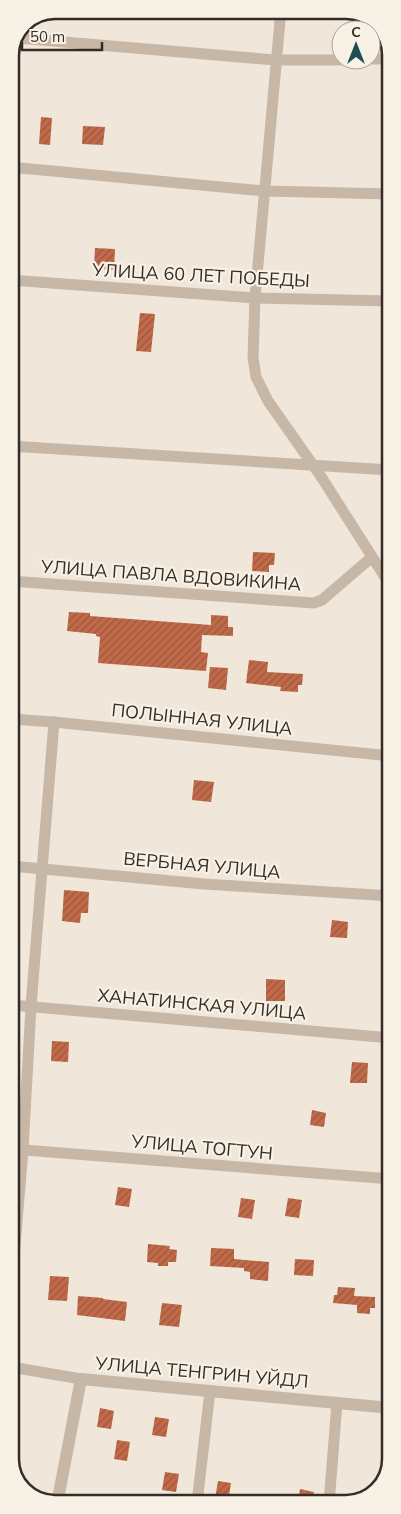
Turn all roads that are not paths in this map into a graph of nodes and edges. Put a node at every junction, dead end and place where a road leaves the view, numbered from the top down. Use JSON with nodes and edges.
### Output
{"nodes":[{"id":1,"x":280,"y":19,"type":"edge"},
{"id":2,"x":23,"y":39,"type":"edge"},
{"id":3,"x":275,"y":60,"type":"junction"},
{"id":4,"x":331,"y":60,"type":"edge"},
{"id":5,"x":19,"y":168,"type":"edge"},
{"id":6,"x":265,"y":191,"type":"junction"},
{"id":7,"x":382,"y":194,"type":"edge"},
{"id":8,"x":19,"y":281,"type":"edge"},
{"id":9,"x":255,"y":298,"type":"junction"},
{"id":10,"x":382,"y":301,"type":"edge"},
{"id":11,"x":19,"y":447,"type":"edge"},
{"id":12,"x":313,"y":465,"type":"junction"},
{"id":13,"x":382,"y":469,"type":"edge"},
{"id":14,"x":372,"y":558,"type":"junction"},
{"id":15,"x":382,"y":573,"type":"edge"},
{"id":16,"x":19,"y":582,"type":"edge"},
{"id":17,"x":19,"y":719,"type":"edge"},
{"id":18,"x":54,"y":722,"type":"junction"},
{"id":19,"x":382,"y":755,"type":"edge"},
{"id":20,"x":19,"y":867,"type":"edge"},
{"id":21,"x":43,"y":868,"type":"junction"},
{"id":22,"x":382,"y":895,"type":"edge"},
{"id":23,"x":19,"y":1005,"type":"edge"},
{"id":24,"x":31,"y":1006,"type":"junction"},
{"id":25,"x":382,"y":1037,"type":"edge"},
{"id":26,"x":19,"y":1129,"type":"edge"},
{"id":27,"x":19,"y":1150,"type":"edge"},
{"id":28,"x":382,"y":1178,"type":"edge"},
{"id":29,"x":19,"y":1368,"type":"edge"},
{"id":30,"x":82,"y":1379,"type":"junction"},
{"id":31,"x":210,"y":1391,"type":"junction"},
{"id":32,"x":337,"y":1402,"type":"junction"},
{"id":33,"x":382,"y":1407,"type":"edge"},
{"id":34,"x":59,"y":1495,"type":"edge"},
{"id":35,"x":198,"y":1495,"type":"edge"},
{"id":36,"x":330,"y":1495,"type":"edge"}],
"edges":[{"from":1,"to":3,"type":"street"},
{"from":2,"to":3,"type":"street"},
{"from":3,"to":4,"type":"street"},
{"from":3,"to":6,"type":"street"},
{"from":5,"to":6,"type":"street"},
{"from":6,"to":7,"type":"street"},
{"from":6,"to":9,"type":"street"},
{"from":8,"to":9,"type":"street","name":"УЛИЦА 60 ЛЕТ ПОБЕДЫ"},
{"from":9,"to":10,"type":"street","name":"УЛИЦА 60 ЛЕТ ПОБЕДЫ"},
{"from":9,"to":12,"type":"street"},
{"from":11,"to":12,"type":"street"},
{"from":12,"to":13,"type":"street"},
{"from":12,"to":14,"type":"street"},
{"from":14,"to":15,"type":"street"},
{"from":14,"to":16,"type":"street","name":"УЛИЦА ПАВЛА ВДОВИКИНА"},
{"from":17,"to":18,"type":"street","name":"ПОЛЫННАЯ УЛИЦА"},
{"from":18,"to":19,"type":"street","name":"ПОЛЫННАЯ УЛИЦА"},
{"from":18,"to":21,"type":"street"},
{"from":20,"to":21,"type":"street","name":"ВЕРБНАЯ УЛИЦА"},
{"from":21,"to":22,"type":"street","name":"ВЕРБНАЯ УЛИЦА"},
{"from":21,"to":24,"type":"street"},
{"from":23,"to":24,"type":"street","name":"ХАНАТИНСКАЯ УЛИЦА"},
{"from":24,"to":25,"type":"street","name":"ХАНАТИНСКАЯ УЛИЦА"},
{"from":24,"to":26,"type":"street"},
{"from":27,"to":28,"type":"street","name":"УЛИЦА ТОГТУН"},
{"from":29,"to":30,"type":"street","name":"УЛИЦА ТЕНГРИН УЙДЛ"},
{"from":30,"to":31,"type":"street","name":"УЛИЦА ТЕНГРИН УЙДЛ"},
{"from":30,"to":34,"type":"street"},
{"from":31,"to":32,"type":"street","name":"УЛИЦА ТЕНГРИН УЙДЛ"},
{"from":31,"to":35,"type":"street"},
{"from":32,"to":33,"type":"street","name":"УЛИЦА ТЕНГРИН УЙДЛ"},
{"from":32,"to":36,"type":"street"}]}
